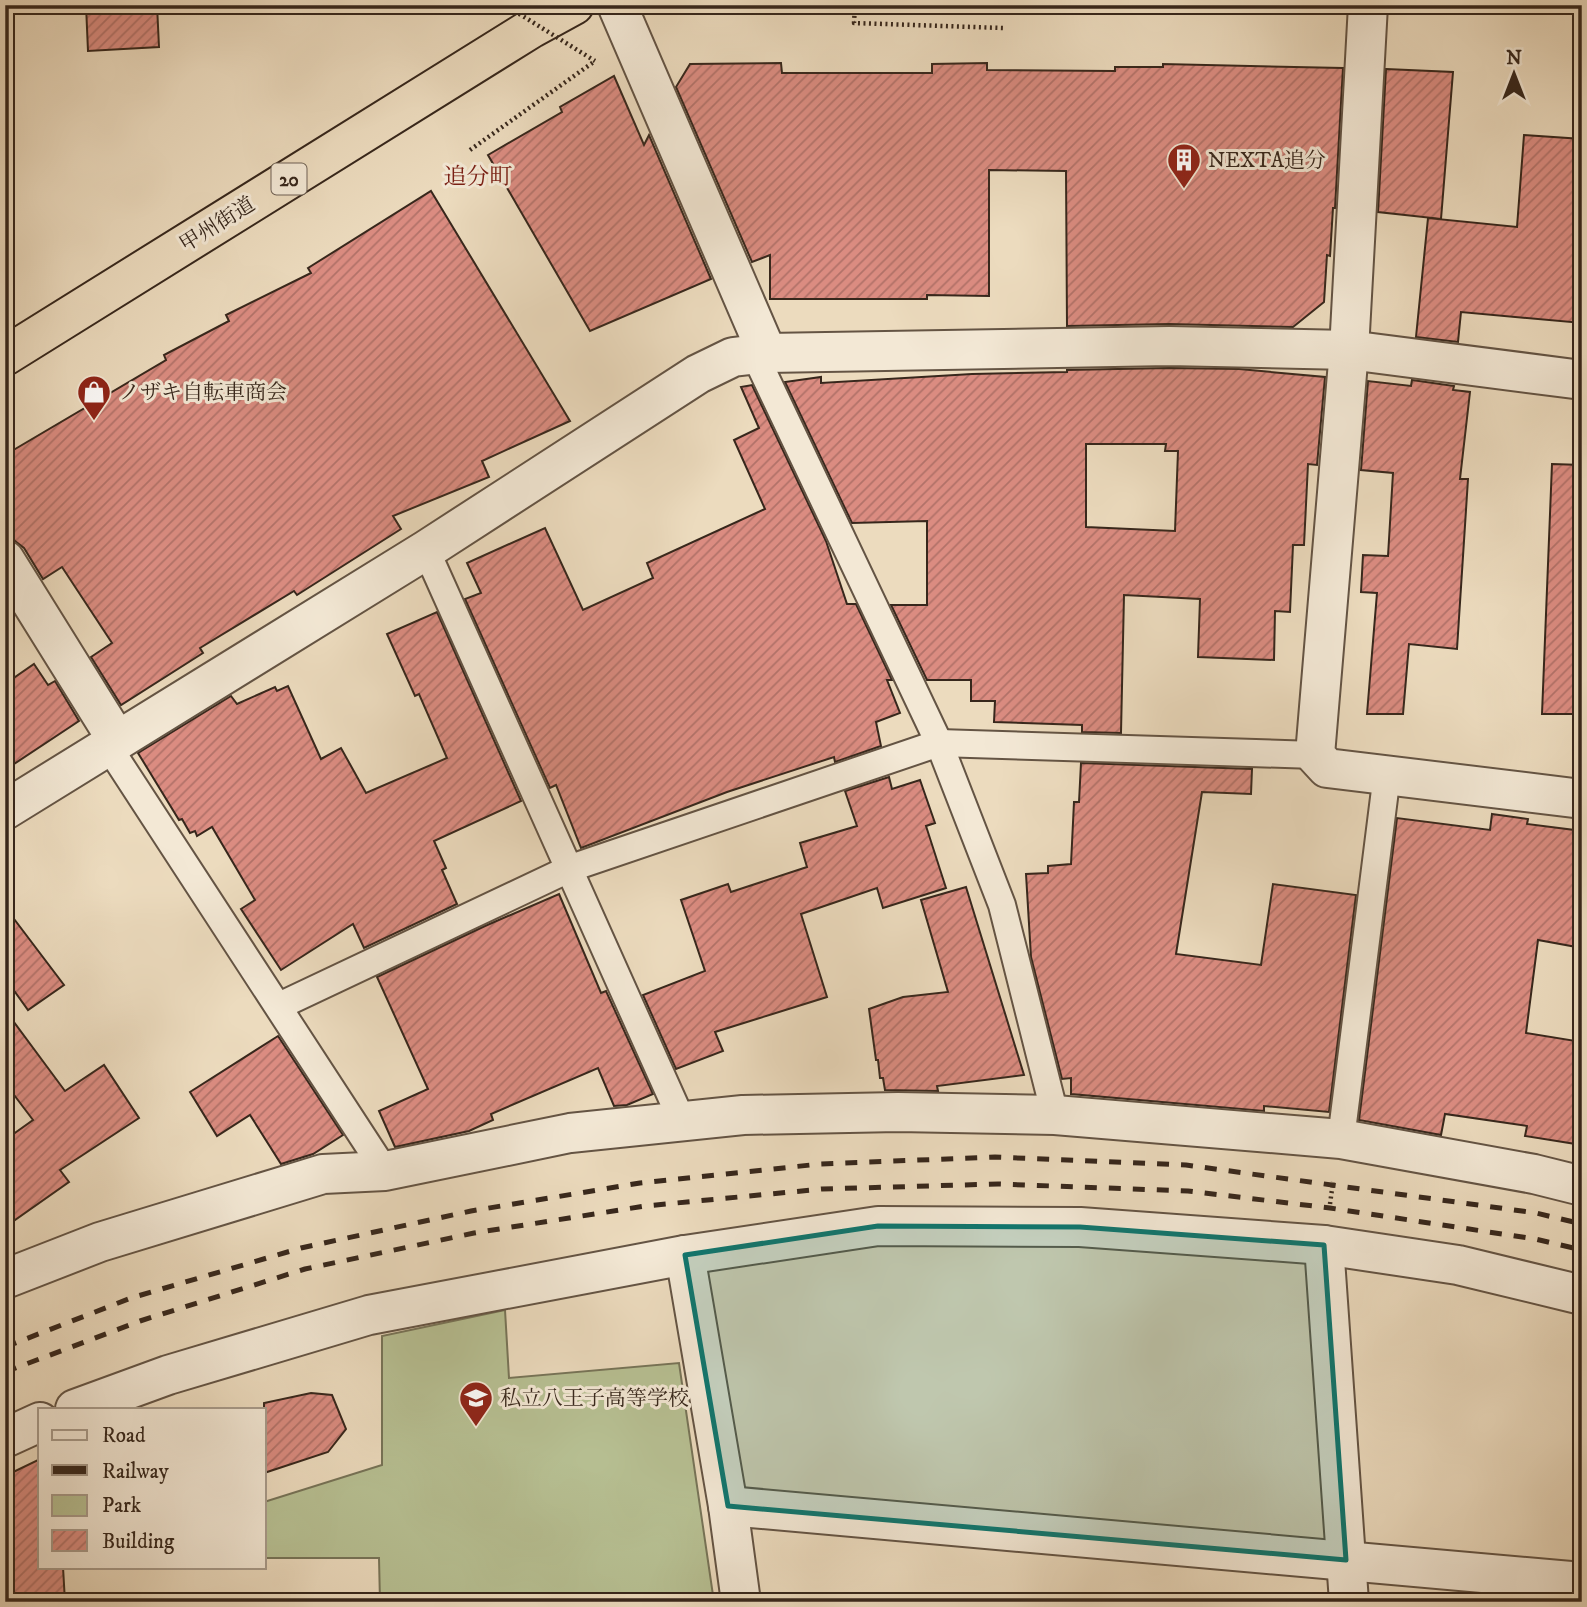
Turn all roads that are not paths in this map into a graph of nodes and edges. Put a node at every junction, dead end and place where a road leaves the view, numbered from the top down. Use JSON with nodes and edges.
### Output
{"nodes":[{"id":1,"x":573,"y":5,"type":"edge"},
{"id":2,"x":617,"y":5,"type":"edge"},
{"id":3,"x":1368,"y":5,"type":"edge"},
{"id":4,"x":1349,"y":351,"type":"junction"},
{"id":5,"x":760,"y":353,"type":"junction"},
{"id":6,"x":5,"y":356,"type":"edge"},
{"id":7,"x":1582,"y":380,"type":"edge"},
{"id":8,"x":426,"y":550,"type":"junction"},
{"id":9,"x":5,"y":560,"type":"edge"},
{"id":10,"x":112,"y":743,"type":"junction"},
{"id":11,"x":939,"y":743,"type":"junction"},
{"id":12,"x":1315,"y":755,"type":"junction"},
{"id":13,"x":1387,"y":774,"type":"junction"},
{"id":14,"x":1582,"y":799,"type":"edge"},
{"id":15,"x":5,"y":810,"type":"edge"},
{"id":16,"x":571,"y":868,"type":"junction"},
{"id":17,"x":279,"y":1006,"type":"junction"},
{"id":18,"x":1055,"y":1115,"type":"junction"},
{"id":19,"x":682,"y":1121,"type":"junction"},
{"id":20,"x":1341,"y":1139,"type":"junction"},
{"id":21,"x":385,"y":1171,"type":"junction"},
{"id":22,"x":1582,"y":1185,"type":"edge"},
{"id":23,"x":1324,"y":1245,"type":"junction"},
{"id":24,"x":685,"y":1255,"type":"junction"},
{"id":25,"x":5,"y":1279,"type":"edge"},
{"id":26,"x":1582,"y":1295,"type":"edge"},
{"id":27,"x":78,"y":1408,"type":"edge"},
{"id":28,"x":38,"y":1423,"type":"edge"},
{"id":29,"x":5,"y":1438,"type":"edge"},
{"id":30,"x":727,"y":1506,"type":"junction"},
{"id":31,"x":1346,"y":1560,"type":"junction"},
{"id":32,"x":1582,"y":1582,"type":"edge"},
{"id":33,"x":741,"y":1602,"type":"edge"},
{"id":34,"x":1349,"y":1602,"type":"edge"}],
"edges":[{"from":1,"to":6,"type":"highway","name":"甲州街道","number":"20"},
{"from":2,"to":5,"type":"street"},
{"from":3,"to":4,"type":"street"},
{"from":4,"to":5,"type":"street"},
{"from":4,"to":7,"type":"street"},
{"from":4,"to":12,"type":"street"},
{"from":5,"to":8,"type":"street"},
{"from":5,"to":11,"type":"lane"},
{"from":8,"to":10,"type":"street"},
{"from":8,"to":16,"type":"lane"},
{"from":9,"to":10,"type":"street"},
{"from":10,"to":15,"type":"street"},
{"from":10,"to":17,"type":"lane"},
{"from":11,"to":12,"type":"lane"},
{"from":11,"to":16,"type":"lane"},
{"from":11,"to":18,"type":"lane"},
{"from":12,"to":13,"type":"street"},
{"from":13,"to":14,"type":"street"},
{"from":13,"to":20,"type":"lane"},
{"from":16,"to":17,"type":"lane"},
{"from":16,"to":19,"type":"lane"},
{"from":17,"to":21,"type":"lane"},
{"from":18,"to":19,"type":"street"},
{"from":18,"to":20,"type":"street"},
{"from":19,"to":21,"type":"street"},
{"from":20,"to":22,"type":"street"},
{"from":21,"to":25,"type":"street"},
{"from":23,"to":24,"type":"street"},
{"from":23,"to":26,"type":"street"},
{"from":23,"to":31,"type":"street"},
{"from":24,"to":27,"type":"street"},
{"from":24,"to":30,"type":"street"},
{"from":28,"to":29,"type":"street"},
{"from":30,"to":31,"type":"street"},
{"from":30,"to":33,"type":"street"},
{"from":31,"to":32,"type":"street"},
{"from":31,"to":34,"type":"street"}]}
